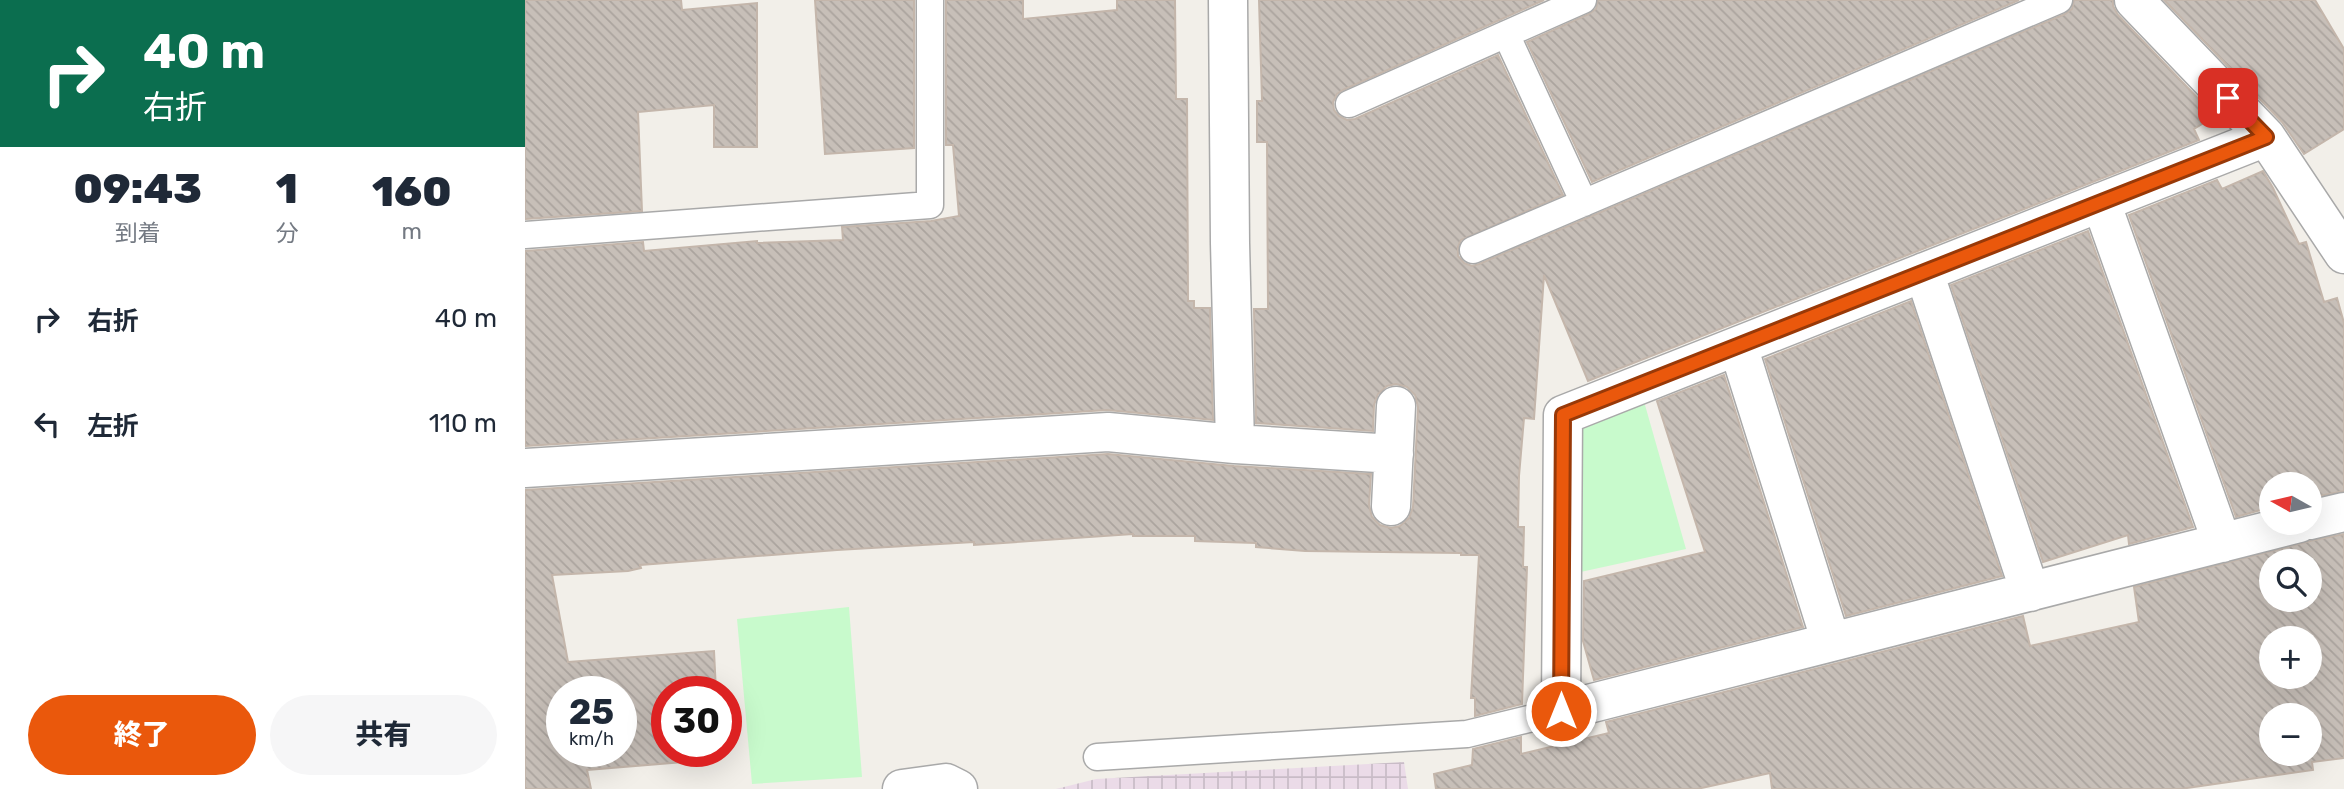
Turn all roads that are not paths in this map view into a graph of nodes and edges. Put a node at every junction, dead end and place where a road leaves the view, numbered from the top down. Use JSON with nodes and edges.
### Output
{"nodes":[{"id":1,"x":930,"y":0,"type":"edge"},
{"id":2,"x":1228,"y":0,"type":"edge"},
{"id":3,"x":1583,"y":0,"type":"edge"},
{"id":4,"x":2059,"y":0,"type":"edge"},
{"id":5,"x":2134,"y":0,"type":"edge"},
{"id":6,"x":1506,"y":34,"type":"junction"},
{"id":7,"x":1349,"y":104,"type":"dead end"},
{"id":8,"x":2266,"y":137,"type":"junction"},
{"id":9,"x":2101,"y":202,"type":"junction"},
{"id":10,"x":1584,"y":203,"type":"junction"},
{"id":11,"x":525,"y":234,"type":"edge"},
{"id":12,"x":1473,"y":250,"type":"dead end"},
{"id":13,"x":2344,"y":254,"type":"edge"},
{"id":14,"x":1924,"y":272,"type":"junction"},
{"id":15,"x":1738,"y":346,"type":"junction"},
{"id":16,"x":1396,"y":406,"type":"dead end"},
{"id":17,"x":1235,"y":444,"type":"junction"},
{"id":18,"x":1394,"y":454,"type":"junction"},
{"id":19,"x":525,"y":468,"type":"edge"},
{"id":20,"x":1391,"y":506,"type":"dead end"},
{"id":21,"x":2344,"y":512,"type":"edge"},
{"id":22,"x":2322,"y":517,"type":"edge"},
{"id":23,"x":2259,"y":533,"type":"edge"},
{"id":24,"x":2222,"y":543,"type":"junction"},
{"id":25,"x":2030,"y":592,"type":"junction"},
{"id":26,"x":1831,"y":642,"type":"junction"},
{"id":27,"x":1561,"y":711,"type":"junction"},
{"id":28,"x":1097,"y":757,"type":"dead end"},
{"id":29,"x":902,"y":789,"type":"edge"},
{"id":30,"x":958,"y":789,"type":"edge"}],
"edges":[{"from":1,"to":11,"type":"lane"},
{"from":2,"to":17,"type":"street"},
{"from":3,"to":6,"type":"lane"},
{"from":4,"to":10,"type":"lane"},
{"from":5,"to":8,"type":"street"},
{"from":6,"to":7,"type":"lane"},
{"from":6,"to":10,"type":"lane"},
{"from":8,"to":9,"type":"street"},
{"from":8,"to":13,"type":"street"},
{"from":9,"to":14,"type":"street"},
{"from":9,"to":24,"type":"street"},
{"from":10,"to":12,"type":"lane"},
{"from":14,"to":15,"type":"street"},
{"from":14,"to":25,"type":"street"},
{"from":15,"to":26,"type":"street"},
{"from":15,"to":27,"type":"street"},
{"from":16,"to":18,"type":"street"},
{"from":17,"to":18,"type":"street"},
{"from":17,"to":19,"type":"street"},
{"from":18,"to":20,"type":"street"},
{"from":21,"to":22,"type":"street"},
{"from":23,"to":24,"type":"street"},
{"from":24,"to":25,"type":"street"},
{"from":25,"to":26,"type":"street"},
{"from":26,"to":27,"type":"street"},
{"from":27,"to":28,"type":"lane"},
{"from":29,"to":30,"type":"street"}]}
